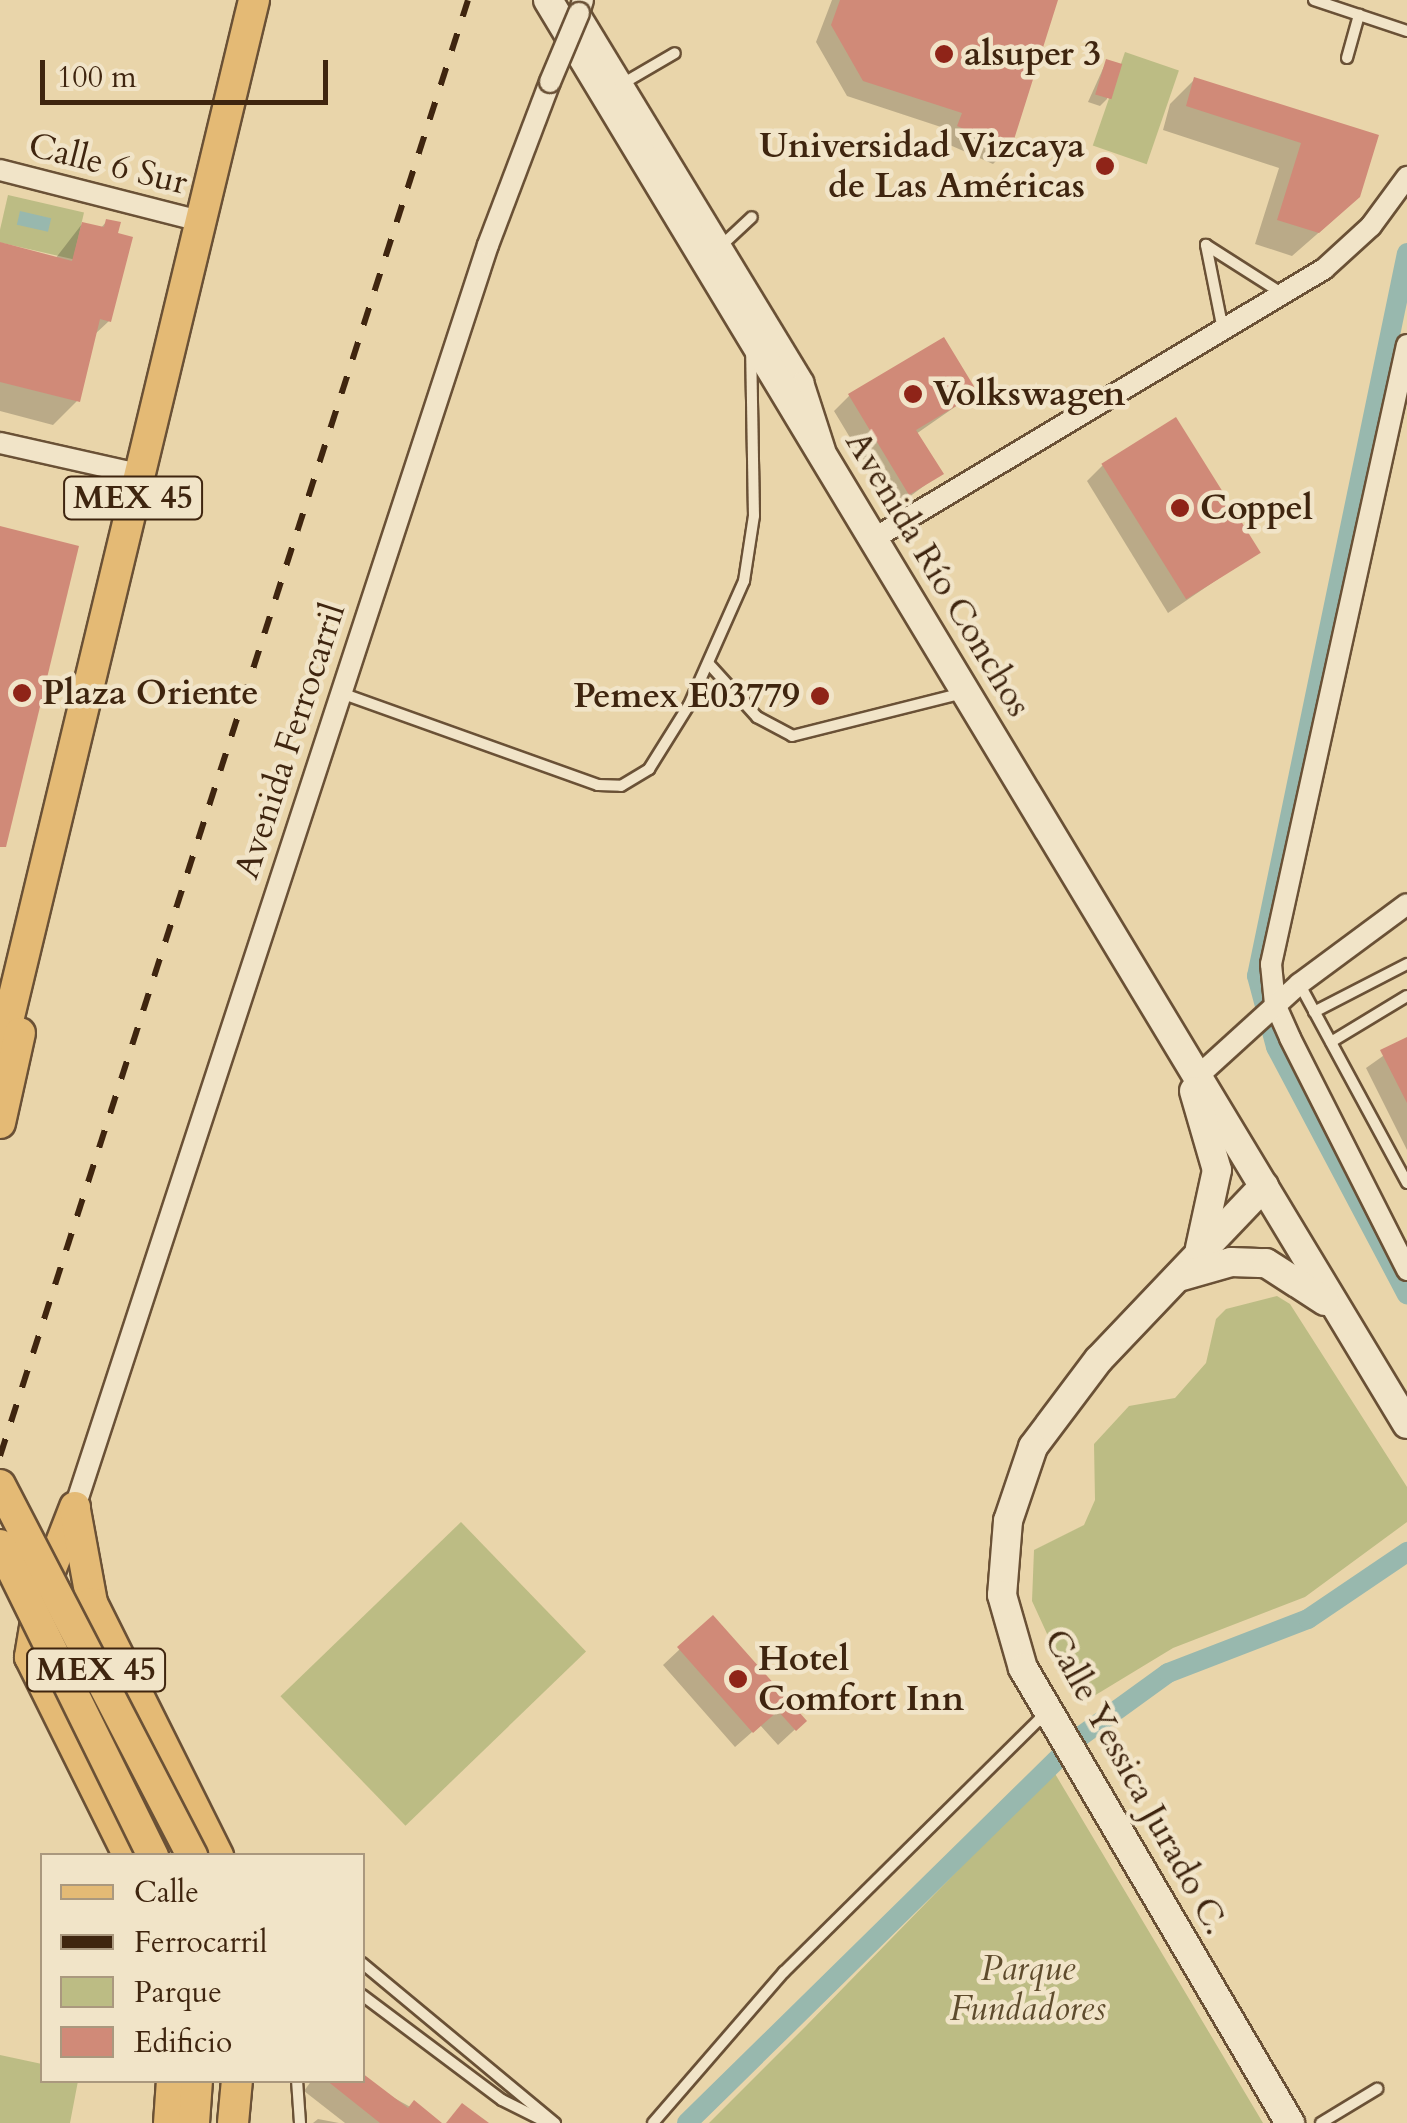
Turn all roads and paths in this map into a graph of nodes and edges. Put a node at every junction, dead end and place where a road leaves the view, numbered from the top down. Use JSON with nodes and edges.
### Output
{"nodes":[{"id":1,"x":254,"y":0,"type":"edge"},
{"id":2,"x":548,"y":0,"type":"edge"},
{"id":3,"x":1314,"y":0,"type":"edge"},
{"id":4,"x":581,"y":6,"type":"edge"},
{"id":5,"x":1359,"y":15,"type":"junction"},
{"id":6,"x":1407,"y":31,"type":"edge"},
{"id":7,"x":675,"y":52,"type":"dead end"},
{"id":8,"x":1347,"y":58,"type":"dead end"},
{"id":9,"x":622,"y":84,"type":"junction"},
{"id":10,"x":0,"y":170,"type":"edge"},
{"id":11,"x":1407,"y":177,"type":"edge"},
{"id":12,"x":752,"y":217,"type":"dead end"},
{"id":13,"x":200,"y":221,"type":"junction"},
{"id":14,"x":721,"y":246,"type":"junction"},
{"id":15,"x":1283,"y":294,"type":"junction"},
{"id":16,"x":1223,"y":331,"type":"junction"},
{"id":17,"x":750,"y":336,"type":"junction"},
{"id":18,"x":1407,"y":345,"type":"edge"},
{"id":19,"x":0,"y":443,"type":"edge"},
{"id":20,"x":828,"y":464,"type":"junction"},
{"id":21,"x":138,"y":474,"type":"junction"},
{"id":22,"x":874,"y":539,"type":"junction"},
{"id":23,"x":708,"y":664,"type":"junction"},
{"id":24,"x":340,"y":692,"type":"junction"},
{"id":25,"x":966,"y":692,"type":"junction"},
{"id":26,"x":1407,"y":904,"type":"edge"},
{"id":27,"x":31,"y":925,"type":"junction"},
{"id":28,"x":1407,"y":964,"type":"edge"},
{"id":29,"x":1299,"y":984,"type":"junction"},
{"id":30,"x":7,"y":992,"type":"edge"},
{"id":31,"x":1407,"y":996,"type":"edge"},
{"id":32,"x":1275,"y":1005,"type":"junction"},
{"id":33,"x":1314,"y":1012,"type":"junction"},
{"id":34,"x":1331,"y":1042,"type":"junction"},
{"id":35,"x":1183,"y":1052,"type":"junction"},
{"id":36,"x":0,"y":1054,"type":"edge"},
{"id":37,"x":1198,"y":1076,"type":"junction"},
{"id":38,"x":0,"y":1123,"type":"edge"},
{"id":39,"x":1407,"y":1183,"type":"edge"},
{"id":40,"x":1264,"y":1186,"type":"junction"},
{"id":41,"x":1198,"y":1255,"type":"junction"},
{"id":42,"x":1407,"y":1270,"type":"edge"},
{"id":43,"x":1176,"y":1278,"type":"junction"},
{"id":44,"x":1344,"y":1319,"type":"junction"},
{"id":45,"x":1407,"y":1424,"type":"edge"},
{"id":46,"x":0,"y":1485,"type":"edge"},
{"id":47,"x":75,"y":1508,"type":"junction"},
{"id":48,"x":0,"y":1545,"type":"edge"},
{"id":49,"x":110,"y":1644,"type":"junction"},
{"id":50,"x":45,"y":1697,"type":"junction"},
{"id":51,"x":1048,"y":1711,"type":"junction"},
{"id":52,"x":127,"y":1853,"type":"edge"},
{"id":53,"x":152,"y":1853,"type":"edge"},
{"id":54,"x":211,"y":1853,"type":"edge"},
{"id":55,"x":212,"y":1853,"type":"edge"},
{"id":56,"x":365,"y":1966,"type":"edge"},
{"id":57,"x":400,"y":1992,"type":"junction"},
{"id":58,"x":365,"y":1997,"type":"edge"},
{"id":59,"x":385,"y":2013,"type":"junction"},
{"id":60,"x":475,"y":2052,"type":"junction"},
{"id":61,"x":462,"y":2070,"type":"junction"},
{"id":62,"x":172,"y":2083,"type":"edge"},
{"id":63,"x":198,"y":2083,"type":"edge"},
{"id":64,"x":237,"y":2083,"type":"edge"},
{"id":65,"x":257,"y":2083,"type":"edge"},
{"id":66,"x":297,"y":2083,"type":"edge"},
{"id":67,"x":1377,"y":2089,"type":"dead end"},
{"id":68,"x":169,"y":2123,"type":"edge"},
{"id":69,"x":194,"y":2123,"type":"edge"},
{"id":70,"x":234,"y":2123,"type":"edge"},
{"id":71,"x":254,"y":2123,"type":"edge"},
{"id":72,"x":300,"y":2123,"type":"edge"},
{"id":73,"x":552,"y":2123,"type":"edge"},
{"id":74,"x":653,"y":2123,"type":"edge"},
{"id":75,"x":1290,"y":2123,"type":"edge"},
{"id":76,"x":1321,"y":2123,"type":"edge"}],
"edges":[{"from":1,"to":13,"type":"main road","number":"MEX 45"},
{"from":2,"to":17,"type":"main road","name":"Avenida Río Conchos"},
{"from":3,"to":5,"type":"lane"},
{"from":4,"to":9,"type":"street"},
{"from":4,"to":24,"type":"street","name":"Avenida Ferrocarril","bridge":true},
{"from":5,"to":6,"type":"lane"},
{"from":5,"to":8,"type":"lane"},
{"from":7,"to":9,"type":"lane"},
{"from":9,"to":14,"type":"street"},
{"from":10,"to":13,"type":"street","name":"Calle 6 Sur"},
{"from":11,"to":15,"type":"street"},
{"from":12,"to":14,"type":"lane"},
{"from":13,"to":21,"type":"main road","number":"MEX 45"},
{"from":14,"to":20,"type":"street"},
{"from":15,"to":16,"type":"street"},
{"from":15,"to":16,"type":"lane"},
{"from":16,"to":22,"type":"street"},
{"from":17,"to":20,"type":"main road","name":"Avenida Río Conchos"},
{"from":17,"to":23,"type":"lane"},
{"from":18,"to":32,"type":"street"},
{"from":19,"to":21,"type":"street"},
{"from":20,"to":22,"type":"main road","name":"Avenida Río Conchos"},
{"from":21,"to":27,"type":"main road","number":"MEX 45"},
{"from":22,"to":25,"type":"main road","name":"Avenida Río Conchos"},
{"from":23,"to":24,"type":"lane"},
{"from":23,"to":25,"type":"lane"},
{"from":24,"to":47,"type":"street","name":"Avenida Ferrocarril"},
{"from":25,"to":35,"type":"main road","name":"Avenida Río Conchos"},
{"from":26,"to":29,"type":"street"},
{"from":27,"to":30,"type":"main road","number":"MEX 45"},
{"from":27,"to":38,"type":"main road"},
{"from":28,"to":33,"type":"lane"},
{"from":29,"to":32,"type":"street"},
{"from":29,"to":33,"type":"lane"},
{"from":30,"to":36,"type":"main road","number":"MEX 45"},
{"from":31,"to":34,"type":"lane"},
{"from":32,"to":37,"type":"street"},
{"from":32,"to":42,"type":"street"},
{"from":33,"to":34,"type":"lane"},
{"from":34,"to":39,"type":"lane"},
{"from":35,"to":37,"type":"main road","name":"Avenida Río Conchos"},
{"from":35,"to":41,"type":"main road"},
{"from":37,"to":40,"type":"main road","name":"Avenida Río Conchos"},
{"from":40,"to":41,"type":"main road","name":"Calle Yessica Jurado C."},
{"from":40,"to":44,"type":"main road","name":"Avenida Río Conchos"},
{"from":41,"to":43,"type":"main road","name":"Calle Yessica Jurado C."},
{"from":43,"to":44,"type":"main road"},
{"from":43,"to":51,"type":"main road","name":"Calle Yessica Jurado C."},
{"from":44,"to":45,"type":"main road","name":"Avenida Río Conchos"},
{"from":46,"to":54,"type":"main road","number":"MEX 45","bridge":true},
{"from":47,"to":49,"type":"main road"},
{"from":47,"to":50,"type":"main road"},
{"from":48,"to":53,"type":"main road","number":"MEX 45","bridge":true},
{"from":49,"to":50,"type":"main road"},
{"from":49,"to":55,"type":"main road"},
{"from":50,"to":52,"type":"main road"},
{"from":51,"to":74,"type":"lane"},
{"from":51,"to":75,"type":"main road","name":"Calle Yessica Jurado C."},
{"from":56,"to":57,"type":"lane"},
{"from":57,"to":59,"type":"lane"},
{"from":57,"to":60,"type":"lane"},
{"from":58,"to":59,"type":"lane"},
{"from":59,"to":61,"type":"lane"},
{"from":60,"to":61,"type":"lane"},
{"from":60,"to":73,"type":"lane"},
{"from":61,"to":73,"type":"lane"},
{"from":62,"to":68,"type":"main road"},
{"from":63,"to":69,"type":"main road"},
{"from":64,"to":70,"type":"main road"},
{"from":65,"to":71,"type":"main road"},
{"from":66,"to":72,"type":"lane"},
{"from":67,"to":76,"type":"lane"}]}
